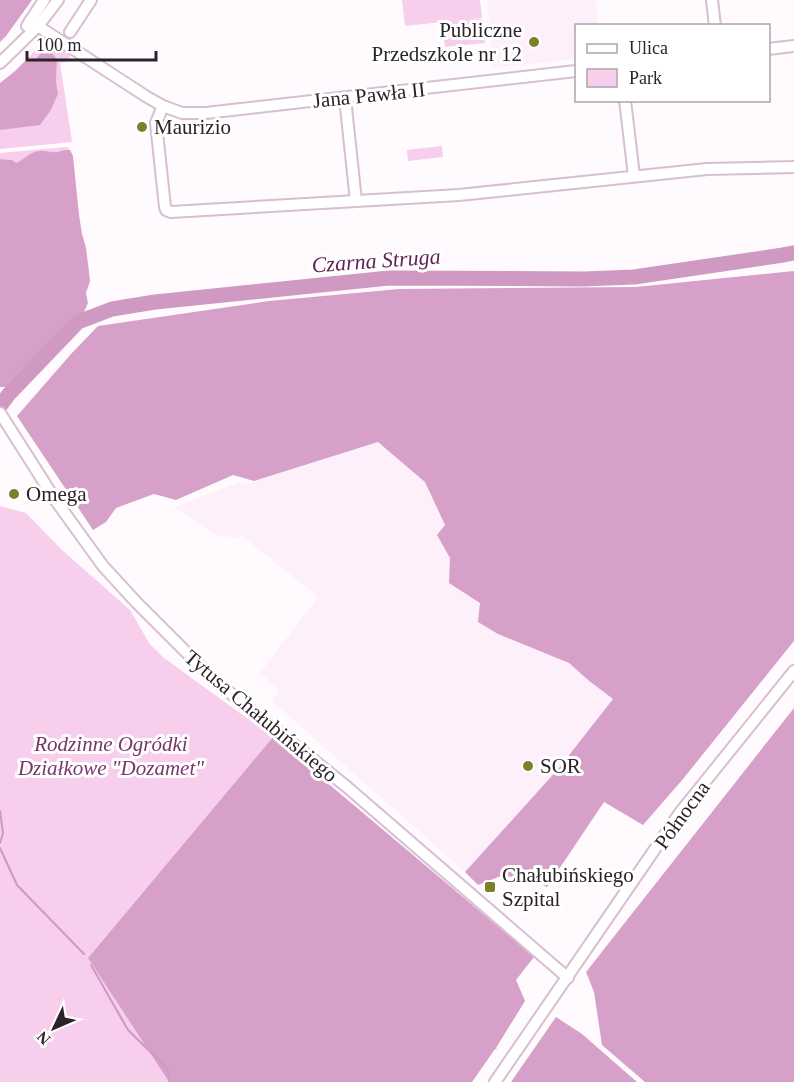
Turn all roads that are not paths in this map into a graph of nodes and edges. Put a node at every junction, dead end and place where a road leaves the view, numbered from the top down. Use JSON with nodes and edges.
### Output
{"nodes":[{"id":1,"x":44,"y":0,"type":"edge"},
{"id":2,"x":58,"y":0,"type":"edge"},
{"id":3,"x":91,"y":0,"type":"edge"},
{"id":4,"x":712,"y":0,"type":"edge"},
{"id":5,"x":34,"y":23,"type":"junction"},
{"id":6,"x":715,"y":24,"type":"edge"},
{"id":7,"x":70,"y":32,"type":"dead end"},
{"id":8,"x":794,"y":46,"type":"edge"},
{"id":9,"x":770,"y":49,"type":"edge"},
{"id":10,"x":0,"y":63,"type":"edge"},
{"id":11,"x":575,"y":71,"type":"edge"},
{"id":12,"x":345,"y":98,"type":"junction"},
{"id":13,"x":625,"y":102,"type":"edge"},
{"id":14,"x":163,"y":106,"type":"junction"},
{"id":15,"x":794,"y":167,"type":"edge"},
{"id":16,"x":634,"y":176,"type":"junction"},
{"id":17,"x":356,"y":201,"type":"junction"},
{"id":18,"x":3,"y":417,"type":"edge"},
{"id":19,"x":794,"y":671,"type":"edge"},
{"id":20,"x":568,"y":978,"type":"junction"},
{"id":21,"x":495,"y":1082,"type":"edge"}],
"edges":[{"from":1,"to":5,"type":"street"},
{"from":2,"to":5,"type":"street"},
{"from":3,"to":7,"type":"street"},
{"from":4,"to":6,"type":"street"},
{"from":5,"to":10,"type":"street"},
{"from":5,"to":14,"type":"street","name":"Jana Pawła II"},
{"from":8,"to":9,"type":"street"},
{"from":11,"to":12,"type":"street","name":"Jana Pawła II"},
{"from":12,"to":14,"type":"street","name":"Jana Pawła II"},
{"from":12,"to":17,"type":"street"},
{"from":13,"to":16,"type":"street"},
{"from":14,"to":17,"type":"street"},
{"from":15,"to":16,"type":"street"},
{"from":16,"to":17,"type":"street"},
{"from":18,"to":20,"type":"street","name":"Tytusa Chałubińskiego"},
{"from":19,"to":20,"type":"street","name":"Północna"},
{"from":20,"to":21,"type":"street","name":"Północna"}]}
